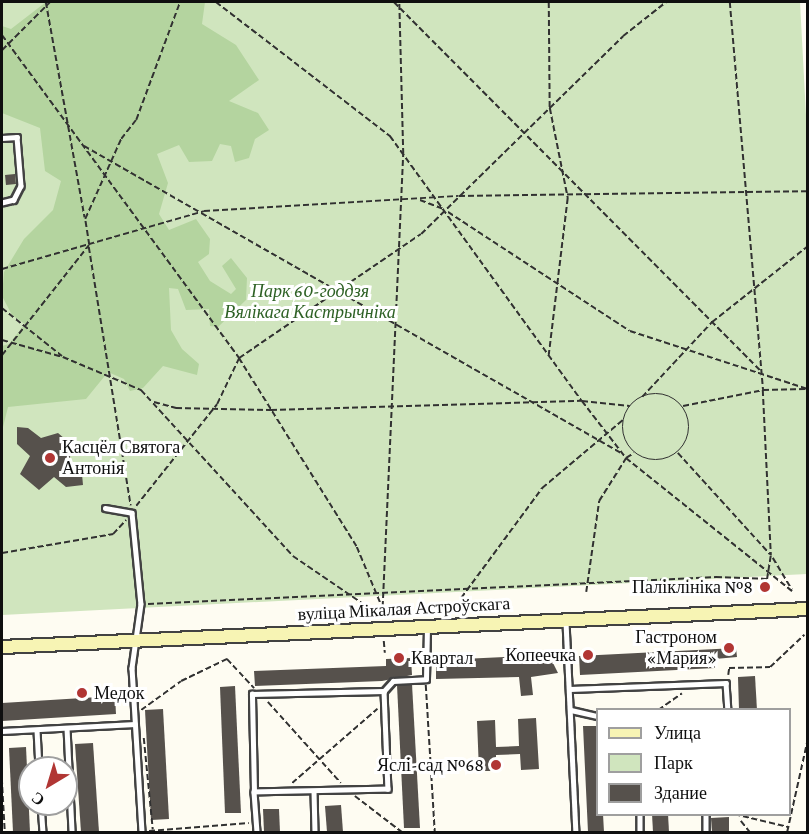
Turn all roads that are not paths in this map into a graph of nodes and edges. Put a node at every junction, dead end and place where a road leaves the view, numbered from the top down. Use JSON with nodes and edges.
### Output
{"nodes":[{"id":1,"x":2,"y":138,"type":"edge"},
{"id":2,"x":2,"y":202,"type":"edge"},
{"id":3,"x":105,"y":508,"type":"dead end"},
{"id":4,"x":807,"y":609,"type":"edge"},
{"id":5,"x":566,"y":620,"type":"junction"},
{"id":6,"x":427,"y":626,"type":"junction"},
{"id":7,"x":133,"y":641,"type":"junction"},
{"id":8,"x":2,"y":646,"type":"edge"},
{"id":9,"x":570,"y":689,"type":"junction"},
{"id":10,"x":384,"y":691,"type":"junction"},
{"id":11,"x":728,"y":708,"type":"edge"},
{"id":12,"x":571,"y":710,"type":"junction"},
{"id":13,"x":596,"y":716,"type":"edge"},
{"id":14,"x":135,"y":724,"type":"junction"},
{"id":15,"x":67,"y":728,"type":"junction"},
{"id":16,"x":37,"y":730,"type":"junction"},
{"id":17,"x":2,"y":731,"type":"edge"},
{"id":18,"x":38,"y":756,"type":"edge"},
{"id":19,"x":314,"y":791,"type":"junction"},
{"id":20,"x":254,"y":792,"type":"junction"},
{"id":21,"x":42,"y":816,"type":"edge"},
{"id":22,"x":640,"y":816,"type":"edge"},
{"id":23,"x":706,"y":816,"type":"edge"},
{"id":24,"x":43,"y":832,"type":"edge"},
{"id":25,"x":72,"y":832,"type":"edge"},
{"id":26,"x":142,"y":832,"type":"edge"},
{"id":27,"x":256,"y":832,"type":"edge"},
{"id":28,"x":315,"y":832,"type":"edge"},
{"id":29,"x":576,"y":832,"type":"edge"},
{"id":30,"x":640,"y":832,"type":"edge"},
{"id":31,"x":706,"y":832,"type":"edge"}],
"edges":[{"from":1,"to":2,"type":"lane"},
{"from":3,"to":7,"type":"lane"},
{"from":4,"to":5,"type":"main road","name":"вуліца Мікалая Астроўскага"},
{"from":5,"to":6,"type":"main road","name":"вуліца Мікалая Астроўскага"},
{"from":5,"to":9,"type":"lane"},
{"from":6,"to":7,"type":"main road","name":"вуліца Мікалая Астроўскага"},
{"from":6,"to":10,"type":"lane"},
{"from":7,"to":8,"type":"main road","name":"вуліца Мікалая Астроўскага"},
{"from":7,"to":14,"type":"lane"},
{"from":9,"to":11,"type":"lane"},
{"from":9,"to":12,"type":"lane"},
{"from":10,"to":19,"type":"lane"},
{"from":10,"to":20,"type":"lane"},
{"from":12,"to":13,"type":"lane"},
{"from":12,"to":29,"type":"lane"},
{"from":14,"to":15,"type":"lane"},
{"from":14,"to":26,"type":"lane"},
{"from":15,"to":16,"type":"lane"},
{"from":15,"to":25,"type":"lane"},
{"from":16,"to":17,"type":"lane"},
{"from":16,"to":18,"type":"lane"},
{"from":19,"to":20,"type":"lane"},
{"from":19,"to":28,"type":"lane"},
{"from":20,"to":27,"type":"lane"},
{"from":21,"to":24,"type":"lane"},
{"from":22,"to":30,"type":"lane"},
{"from":23,"to":31,"type":"lane"}]}
